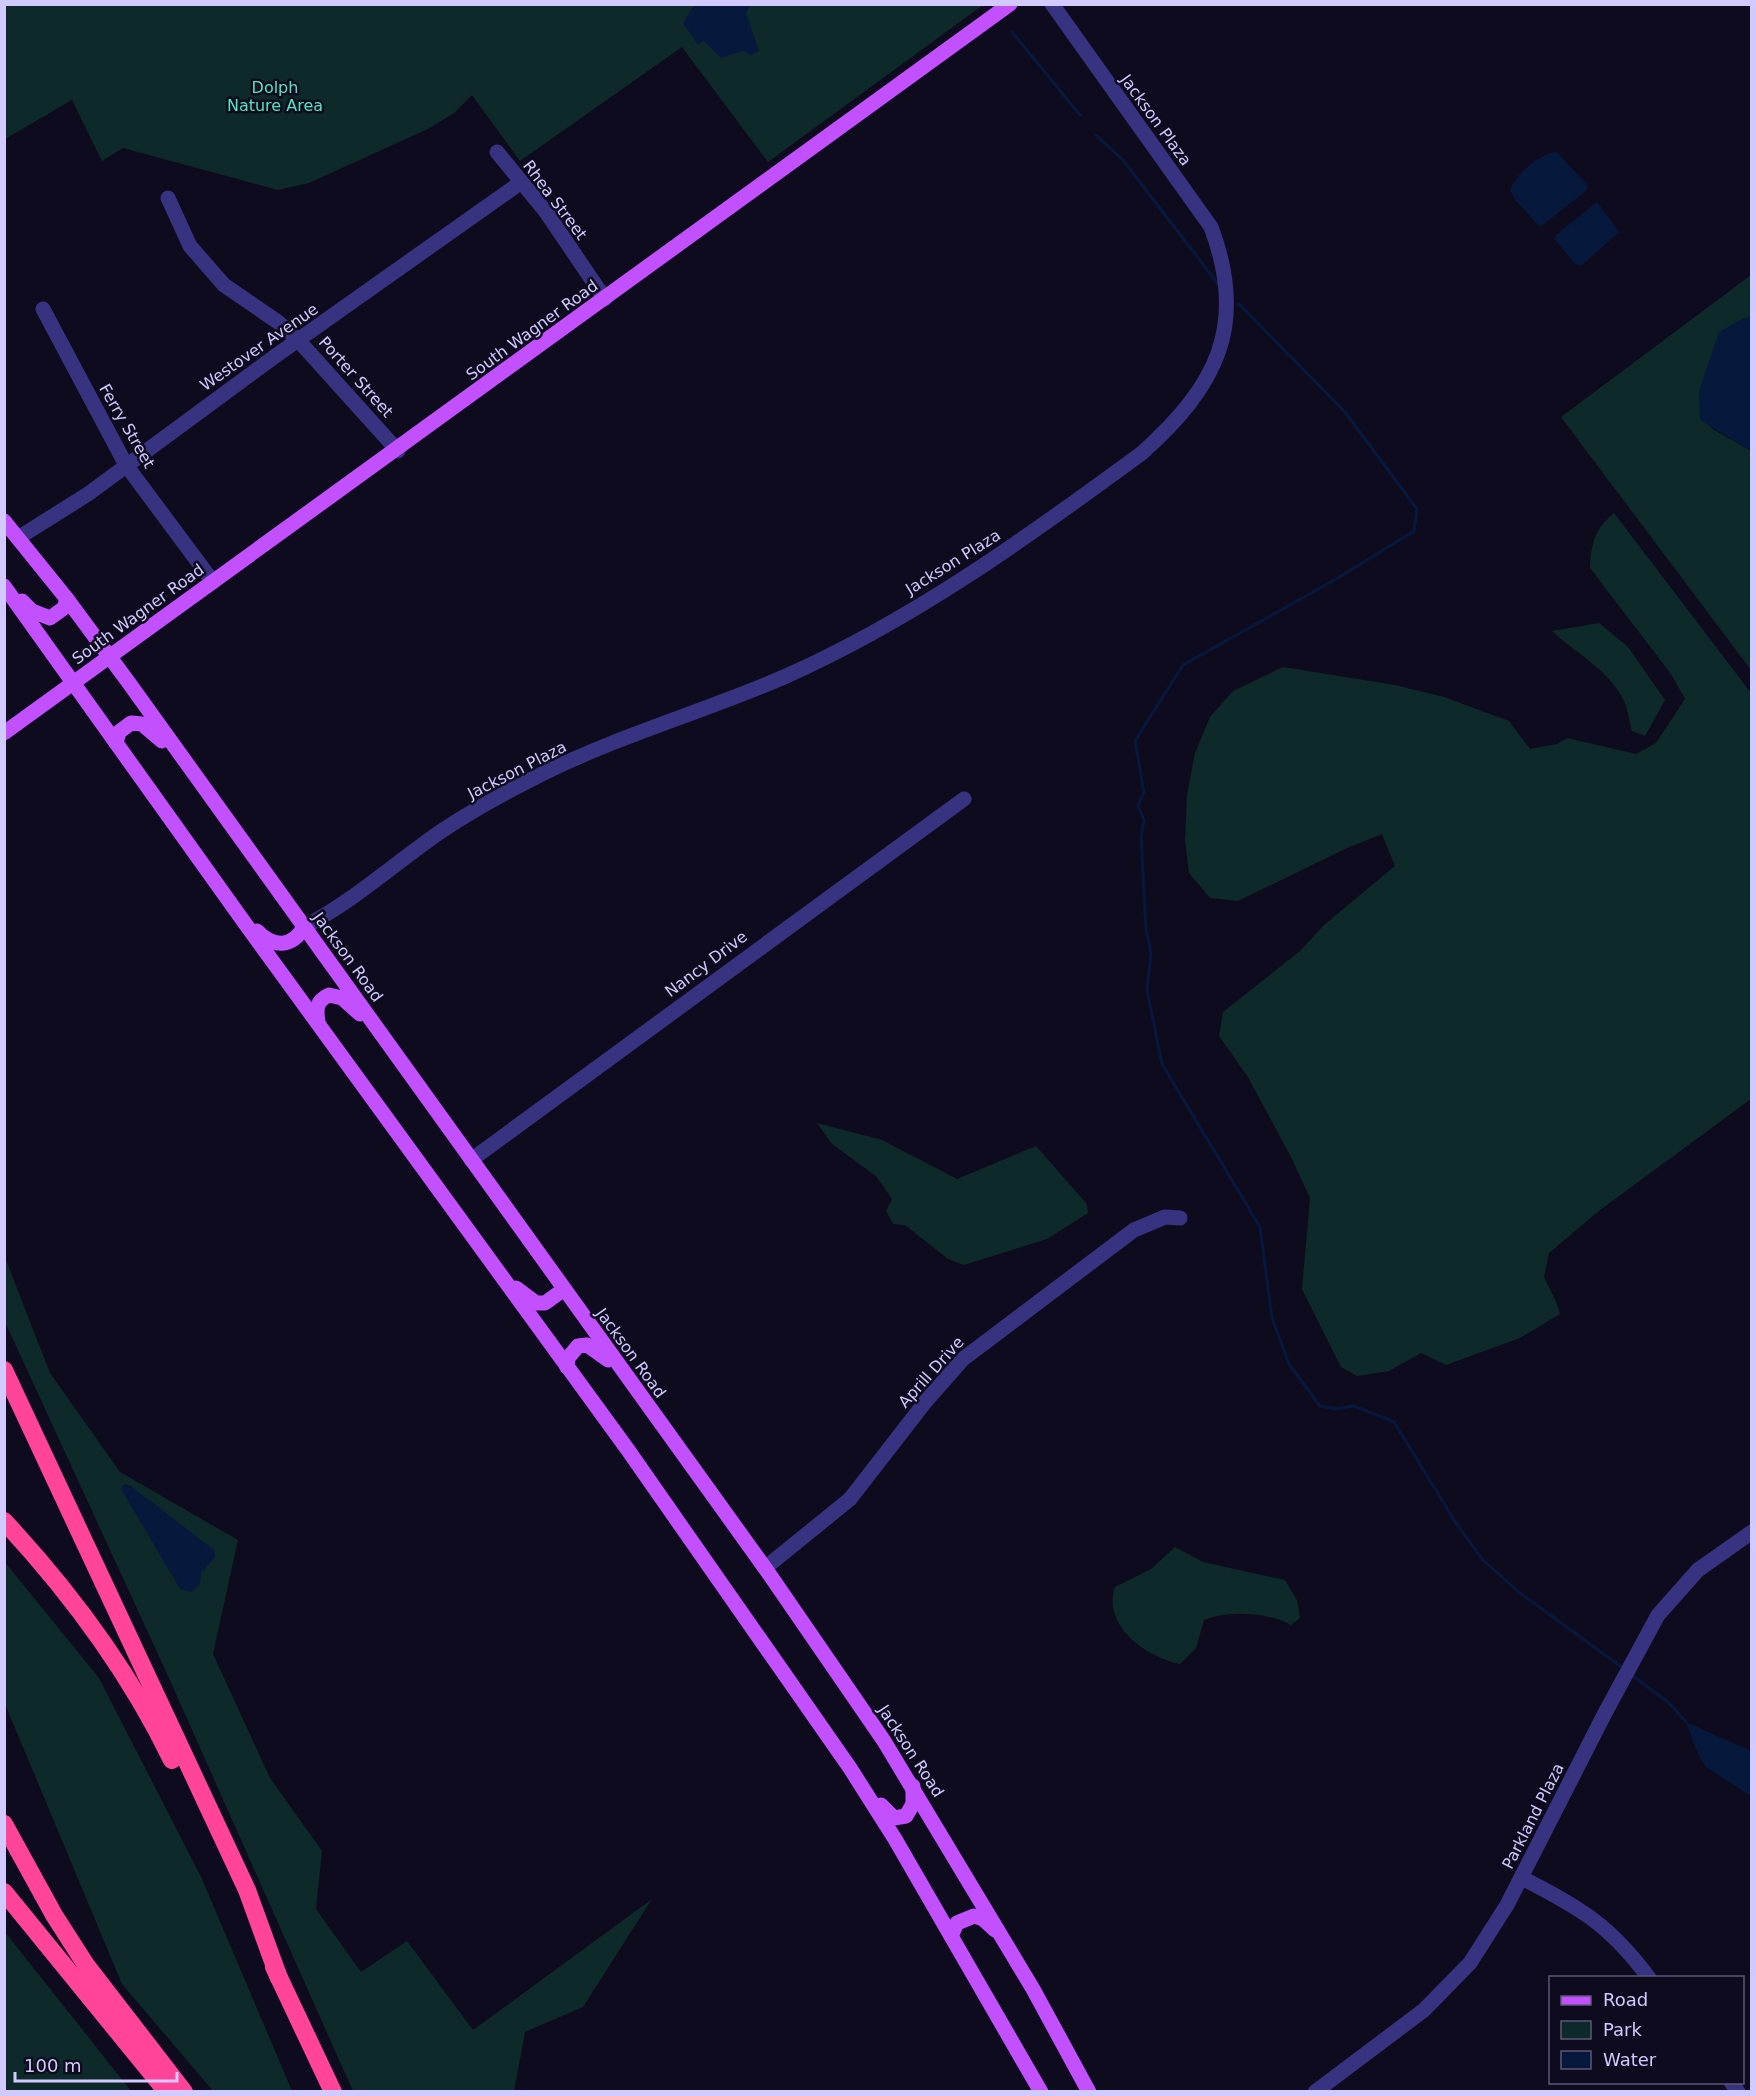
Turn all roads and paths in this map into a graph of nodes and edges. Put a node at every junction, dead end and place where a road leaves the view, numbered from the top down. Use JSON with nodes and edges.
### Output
{"nodes":[{"id":1,"x":1010,"y":4,"type":"edge"},
{"id":2,"x":1052,"y":4,"type":"edge"},
{"id":3,"x":497,"y":152,"type":"dead end"},
{"id":4,"x":520,"y":183,"type":"junction"},
{"id":5,"x":168,"y":198,"type":"dead end"},
{"id":6,"x":605,"y":299,"type":"junction"},
{"id":7,"x":43,"y":309,"type":"dead end"},
{"id":8,"x":298,"y":340,"type":"junction"},
{"id":9,"x":398,"y":451,"type":"junction"},
{"id":10,"x":126,"y":465,"type":"junction"},
{"id":11,"x":4,"y":521,"type":"edge"},
{"id":12,"x":18,"y":538,"type":"junction"},
{"id":13,"x":213,"y":582,"type":"junction"},
{"id":14,"x":4,"y":585,"type":"edge"},
{"id":15,"x":67,"y":599,"type":"junction"},
{"id":16,"x":110,"y":656,"type":"junction"},
{"id":17,"x":74,"y":683,"type":"junction"},
{"id":18,"x":4,"y":733,"type":"edge"},
{"id":19,"x":116,"y":743,"type":"junction"},
{"id":20,"x":190,"y":768,"type":"junction"},
{"id":21,"x":964,"y":799,"type":"dead end"},
{"id":22,"x":237,"y":910,"type":"junction"},
{"id":23,"x":304,"y":927,"type":"junction"},
{"id":24,"x":318,"y":1022,"type":"junction"},
{"id":25,"x":380,"y":1032,"type":"junction"},
{"id":26,"x":471,"y":1160,"type":"junction"},
{"id":27,"x":1180,"y":1218,"type":"dead end"},
{"id":28,"x":500,"y":1274,"type":"junction"},
{"id":29,"x":563,"y":1290,"type":"junction"},
{"id":30,"x":567,"y":1367,"type":"junction"},
{"id":31,"x":4,"y":1370,"type":"edge"},
{"id":32,"x":626,"y":1376,"type":"junction"},
{"id":33,"x":4,"y":1521,"type":"edge"},
{"id":34,"x":1752,"y":1532,"type":"edge"},
{"id":35,"x":765,"y":1568,"type":"junction"},
{"id":36,"x":850,"y":1768,"type":"junction"},
{"id":37,"x":913,"y":1786,"type":"junction"},
{"id":38,"x":4,"y":1824,"type":"edge"},
{"id":39,"x":1522,"y":1878,"type":"junction"},
{"id":40,"x":4,"y":1892,"type":"edge"},
{"id":41,"x":951,"y":1936,"type":"junction"},
{"id":42,"x":1002,"y":1936,"type":"junction"},
{"id":43,"x":1648,"y":1976,"type":"edge"},
{"id":44,"x":279,"y":1978,"type":"junction"},
{"id":45,"x":167,"y":2091,"type":"edge"},
{"id":46,"x":184,"y":2091,"type":"edge"},
{"id":47,"x":333,"y":2091,"type":"edge"},
{"id":48,"x":1041,"y":2091,"type":"edge"},
{"id":49,"x":1089,"y":2091,"type":"edge"},
{"id":50,"x":1316,"y":2091,"type":"edge"}],
"edges":[{"from":1,"to":6,"type":"main road","name":"South Wagner Road"},
{"from":2,"to":23,"type":"street","name":"Jackson Plaza"},
{"from":3,"to":4,"type":"street","name":"Rhea Street"},
{"from":4,"to":6,"type":"street","name":"Rhea Street"},
{"from":4,"to":8,"type":"street","name":"Westover Avenue"},
{"from":5,"to":8,"type":"street","name":"Porter Street"},
{"from":6,"to":9,"type":"main road","name":"South Wagner Road"},
{"from":7,"to":10,"type":"street","name":"Ferry Street"},
{"from":8,"to":9,"type":"street","name":"Porter Street"},
{"from":8,"to":10,"type":"street","name":"Westover Avenue"},
{"from":9,"to":13,"type":"main road","name":"South Wagner Road"},
{"from":10,"to":12,"type":"street","name":"Westover Avenue"},
{"from":10,"to":13,"type":"street","name":"Ferry Street"},
{"from":11,"to":12,"type":"main road","name":"Jackson Road"},
{"from":12,"to":15,"type":"main road","name":"Jackson Road"},
{"from":13,"to":16,"type":"main road","name":"South Wagner Road"},
{"from":14,"to":15,"type":"main road"},
{"from":14,"to":17,"type":"main road"},
{"from":15,"to":16,"type":"main road","name":"Jackson Road"},
{"from":16,"to":17,"type":"main road","name":"South Wagner Road"},
{"from":16,"to":20,"type":"main road","name":"Jackson Road"},
{"from":17,"to":18,"type":"main road","name":"South Wagner Road"},
{"from":17,"to":19,"type":"main road"},
{"from":19,"to":20,"type":"main road"},
{"from":19,"to":22,"type":"main road"},
{"from":20,"to":23,"type":"main road","name":"Jackson Road"},
{"from":21,"to":26,"type":"street","name":"Nancy Drive"},
{"from":22,"to":23,"type":"main road"},
{"from":22,"to":24,"type":"main road"},
{"from":23,"to":25,"type":"main road","name":"Jackson Road"},
{"from":24,"to":25,"type":"main road"},
{"from":24,"to":28,"type":"main road"},
{"from":25,"to":26,"type":"main road","name":"Jackson Road"},
{"from":26,"to":29,"type":"main road","name":"Jackson Road"},
{"from":27,"to":35,"type":"street","name":"Aprill Drive"},
{"from":28,"to":29,"type":"main road"},
{"from":28,"to":30,"type":"main road"},
{"from":29,"to":32,"type":"main road","name":"Jackson Road"},
{"from":30,"to":32,"type":"main road"},
{"from":30,"to":36,"type":"main road"},
{"from":31,"to":44,"type":"highway"},
{"from":32,"to":35,"type":"main road","name":"Jackson Road"},
{"from":33,"to":44,"type":"highway"},
{"from":34,"to":39,"type":"street","name":"Parkland Plaza"},
{"from":35,"to":37,"type":"main road","name":"Jackson Road"},
{"from":36,"to":37,"type":"main road"},
{"from":36,"to":41,"type":"main road"},
{"from":37,"to":42,"type":"main road","name":"Jackson Road"},
{"from":38,"to":46,"type":"highway"},
{"from":39,"to":43,"type":"street"},
{"from":39,"to":50,"type":"street","name":"Parkland Plaza"},
{"from":40,"to":45,"type":"highway"},
{"from":41,"to":42,"type":"main road"},
{"from":41,"to":48,"type":"main road"},
{"from":42,"to":49,"type":"main road","name":"Jackson Road"},
{"from":44,"to":47,"type":"highway"}]}
